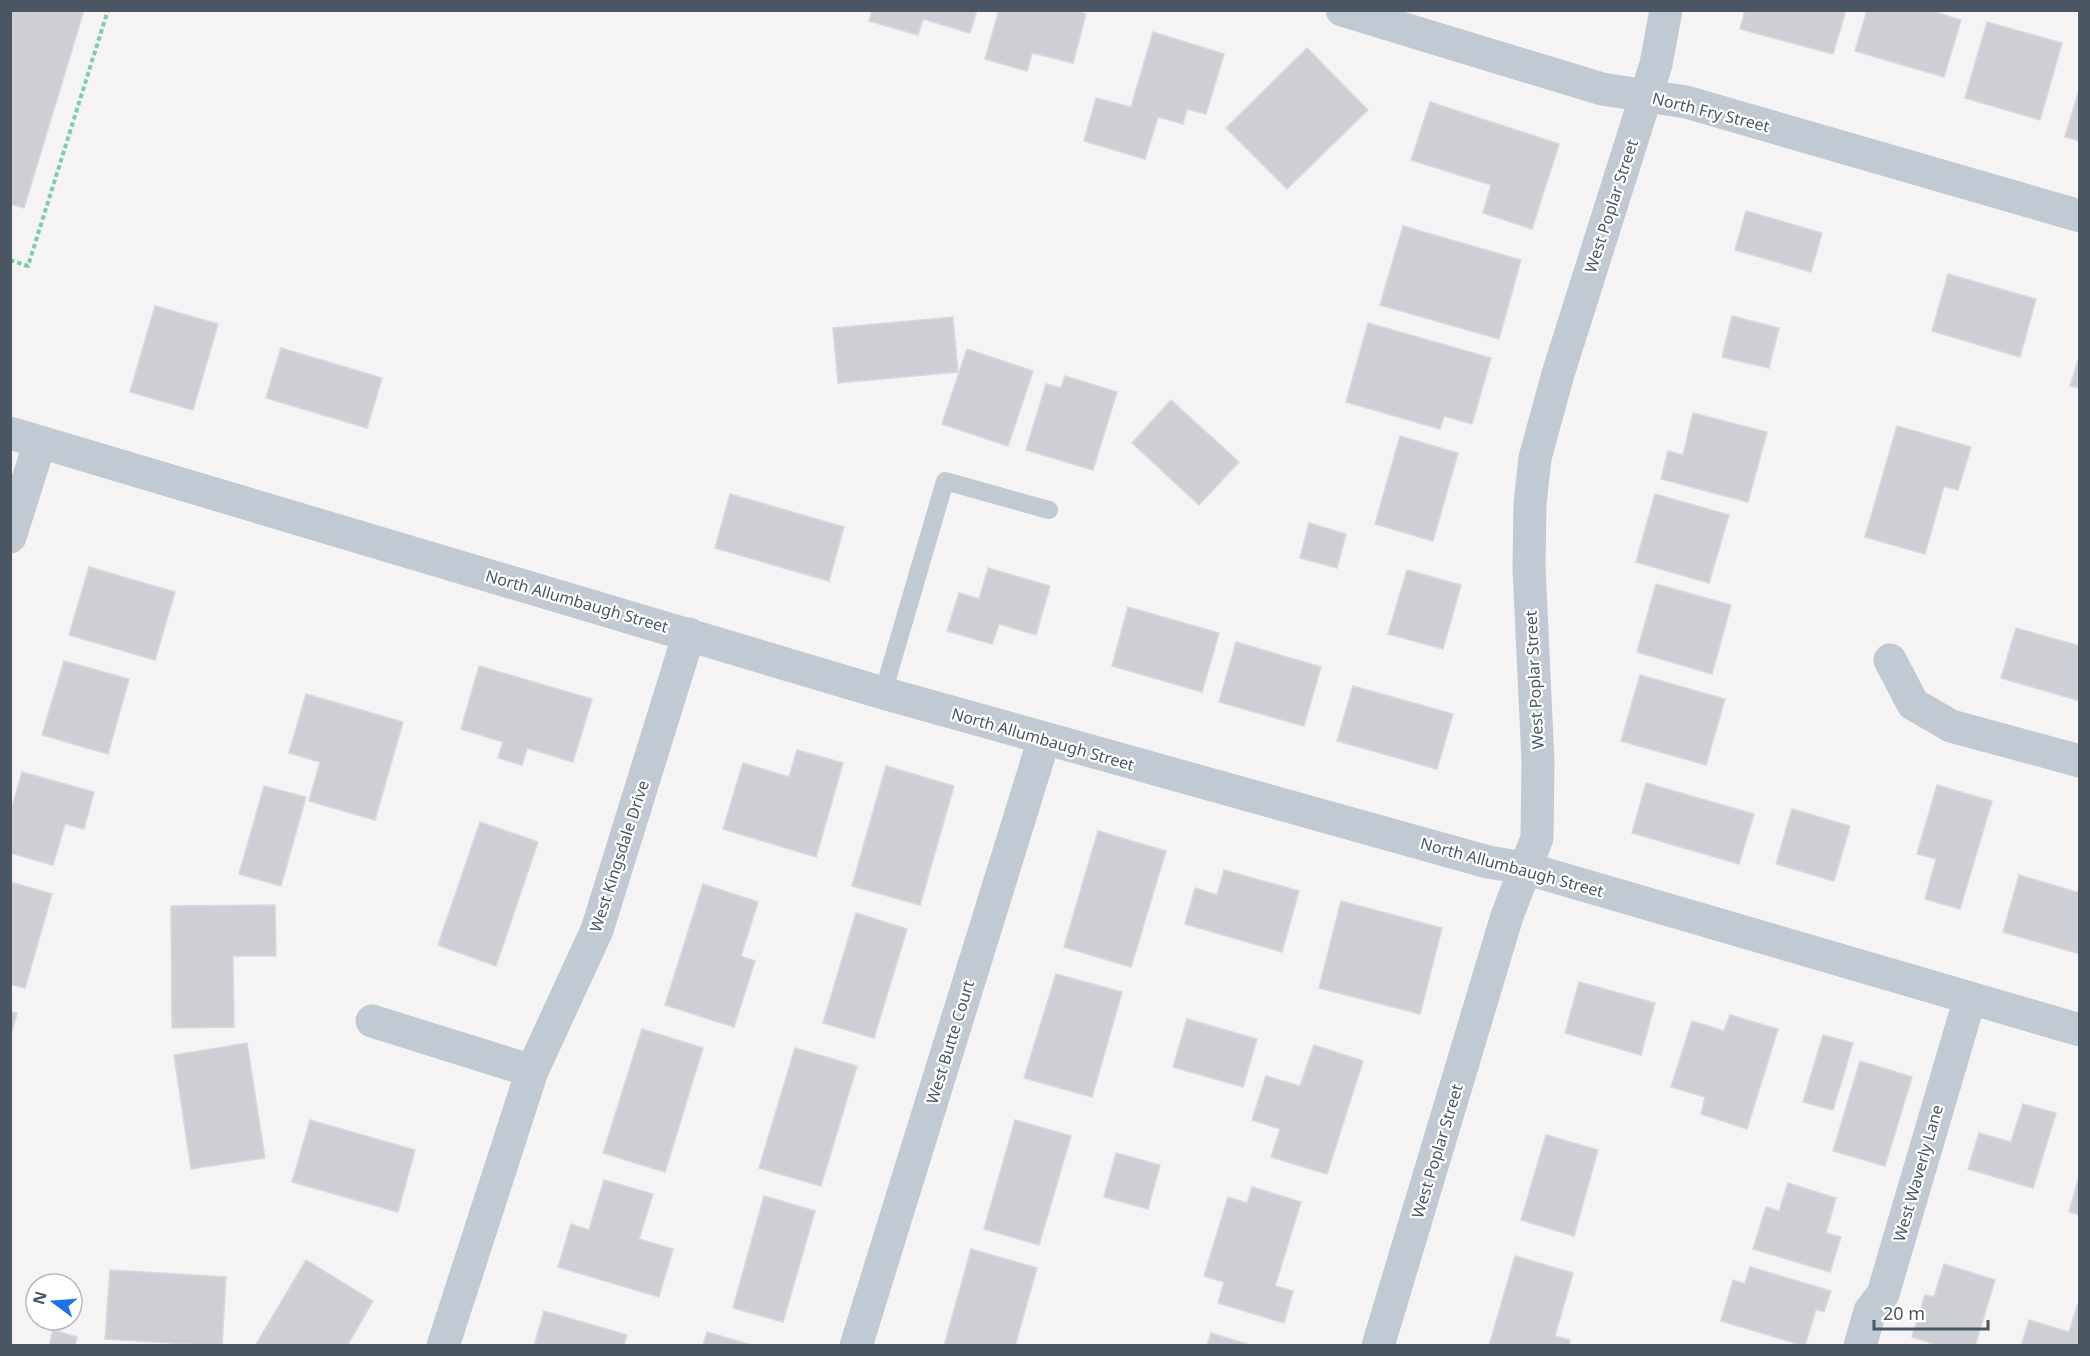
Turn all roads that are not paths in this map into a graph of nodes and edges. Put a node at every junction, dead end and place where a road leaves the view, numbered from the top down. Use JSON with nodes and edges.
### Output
{"nodes":[{"id":1,"x":1342,"y":10,"type":"edge"},
{"id":2,"x":1666,"y":10,"type":"edge"},
{"id":3,"x":1646,"y":95,"type":"junction"},
{"id":4,"x":2079,"y":216,"type":"edge"},
{"id":5,"x":25,"y":438,"type":"edge"},
{"id":6,"x":1049,"y":510,"type":"dead end"},
{"id":7,"x":10,"y":537,"type":"edge"},
{"id":8,"x":689,"y":634,"type":"junction"},
{"id":9,"x":1890,"y":660,"type":"dead end"},
{"id":10,"x":883,"y":693,"type":"junction"},
{"id":11,"x":1044,"y":739,"type":"junction"},
{"id":12,"x":2079,"y":761,"type":"edge"},
{"id":13,"x":1525,"y":868,"type":"junction"},
{"id":14,"x":1970,"y":998,"type":"junction"},
{"id":15,"x":372,"y":1021,"type":"dead end"},
{"id":16,"x":2079,"y":1030,"type":"edge"},
{"id":17,"x":532,"y":1071,"type":"junction"},
{"id":18,"x":443,"y":1346,"type":"edge"},
{"id":19,"x":856,"y":1346,"type":"edge"},
{"id":20,"x":1378,"y":1346,"type":"edge"},
{"id":21,"x":1860,"y":1346,"type":"edge"}],
"edges":[{"from":1,"to":3,"type":"street","name":"North Fry Street"},
{"from":2,"to":3,"type":"street","name":"West Poplar Street"},
{"from":3,"to":4,"type":"street","name":"North Fry Street"},
{"from":3,"to":13,"type":"street","name":"West Poplar Street"},
{"from":5,"to":7,"type":"street"},
{"from":5,"to":8,"type":"street","name":"North Allumbaugh Street"},
{"from":6,"to":10,"type":"lane"},
{"from":8,"to":10,"type":"street","name":"North Allumbaugh Street"},
{"from":8,"to":17,"type":"street","name":"West Kingsdale Drive"},
{"from":9,"to":12,"type":"street"},
{"from":10,"to":11,"type":"street","name":"North Allumbaugh Street"},
{"from":11,"to":13,"type":"street","name":"North Allumbaugh Street"},
{"from":11,"to":19,"type":"street","name":"West Butte Court"},
{"from":13,"to":14,"type":"street","name":"North Allumbaugh Street"},
{"from":13,"to":20,"type":"street","name":"West Poplar Street"},
{"from":14,"to":16,"type":"street","name":"North Allumbaugh Street"},
{"from":14,"to":21,"type":"street","name":"West Waverly Lane"},
{"from":15,"to":17,"type":"street"},
{"from":17,"to":18,"type":"street","name":"West Kingsdale Drive"}]}
